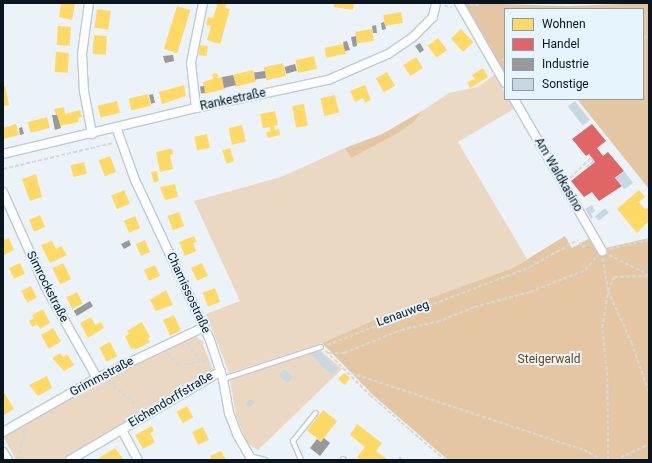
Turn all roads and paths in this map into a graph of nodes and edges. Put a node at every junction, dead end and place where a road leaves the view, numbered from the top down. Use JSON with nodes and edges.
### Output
{"nodes":[{"id":1,"x":89,"y":3,"type":"edge"},
{"id":2,"x":203,"y":3,"type":"edge"},
{"id":3,"x":436,"y":3,"type":"edge"},
{"id":4,"x":459,"y":3,"type":"edge"},
{"id":5,"x":504,"y":81,"type":"edge"},
{"id":6,"x":515,"y":100,"type":"edge"},
{"id":7,"x":196,"y":108,"type":"junction"},
{"id":8,"x":116,"y":127,"type":"junction"},
{"id":9,"x":92,"y":134,"type":"junction"},
{"id":10,"x":121,"y":141,"type":"junction"},
{"id":11,"x":3,"y":154,"type":"edge"},
{"id":12,"x":584,"y":163,"type":"junction"},
{"id":13,"x":3,"y":169,"type":"edge"},
{"id":14,"x":567,"y":181,"type":"dead end"},
{"id":15,"x":3,"y":192,"type":"edge"},
{"id":16,"x":596,"y":240,"type":"junction"},
{"id":17,"x":649,"y":240,"type":"edge"},
{"id":18,"x":602,"y":251,"type":"junction"},
{"id":19,"x":649,"y":275,"type":"edge"},
{"id":20,"x":608,"y":291,"type":"junction"},
{"id":21,"x":204,"y":327,"type":"junction"},
{"id":22,"x":183,"y":337,"type":"junction"},
{"id":23,"x":162,"y":347,"type":"junction"},
{"id":24,"x":321,"y":347,"type":"junction"},
{"id":25,"x":329,"y":353,"type":"junction"},
{"id":26,"x":218,"y":360,"type":"junction"},
{"id":27,"x":201,"y":362,"type":"junction"},
{"id":28,"x":349,"y":372,"type":"junction"},
{"id":29,"x":222,"y":375,"type":"junction"},
{"id":30,"x":97,"y":378,"type":"junction"},
{"id":31,"x":649,"y":392,"type":"edge"},
{"id":32,"x":316,"y":413,"type":"dead end"},
{"id":33,"x":147,"y":414,"type":"junction"},
{"id":34,"x":24,"y":420,"type":"junction"},
{"id":35,"x":122,"y":430,"type":"junction"},
{"id":36,"x":3,"y":432,"type":"edge"},
{"id":37,"x":649,"y":444,"type":"edge"},
{"id":38,"x":3,"y":452,"type":"edge"},
{"id":39,"x":250,"y":457,"type":"edge"},
{"id":40,"x":400,"y":457,"type":"dead end"},
{"id":41,"x":8,"y":460,"type":"edge"},
{"id":42,"x":17,"y":460,"type":"edge"},
{"id":43,"x":70,"y":460,"type":"edge"},
{"id":44,"x":138,"y":460,"type":"edge"},
{"id":45,"x":265,"y":460,"type":"edge"},
{"id":46,"x":301,"y":460,"type":"edge"},
{"id":47,"x":401,"y":460,"type":"edge"},
{"id":48,"x":445,"y":460,"type":"edge"},
{"id":49,"x":602,"y":460,"type":"edge"},
{"id":50,"x":608,"y":460,"type":"edge"},
{"id":51,"x":615,"y":460,"type":"edge"}],
"edges":[{"from":1,"to":9,"type":"street"},
{"from":2,"to":7,"type":"street"},
{"from":3,"to":7,"type":"street","name":"Rankestraße"},
{"from":4,"to":5,"type":"street"},
{"from":6,"to":16,"type":"street","name":"Am Waldkasino"},
{"from":7,"to":8,"type":"street","name":"Rankestraße"},
{"from":8,"to":9,"type":"street","name":"Rankestraße"},
{"from":8,"to":10,"type":"street","name":"Chamissostraße"},
{"from":9,"to":11,"type":"street","name":"Rankestraße"},
{"from":10,"to":13,"type":"path"},
{"from":10,"to":21,"type":"street","name":"Chamissostraße"},
{"from":12,"to":12,"type":"path"},
{"from":12,"to":14,"type":"path"},
{"from":15,"to":30,"type":"street","name":"Simrockstraße"},
{"from":16,"to":18,"type":"street","name":"Am Waldkasino"},
{"from":16,"to":24,"type":"path","name":"Lenauweg"},
{"from":17,"to":18,"type":"path"},
{"from":18,"to":19,"type":"path"},
{"from":18,"to":20,"type":"path"},
{"from":18,"to":25,"type":"path"},
{"from":19,"to":20,"type":"path"},
{"from":20,"to":31,"type":"path"},
{"from":20,"to":50,"type":"path"},
{"from":21,"to":22,"type":"street","name":"Grimmstraße"},
{"from":21,"to":26,"type":"street","name":"Chamissostraße"},
{"from":22,"to":23,"type":"street","name":"Grimmstraße"},
{"from":22,"to":27,"type":"path"},
{"from":23,"to":27,"type":"path"},
{"from":23,"to":30,"type":"street","name":"Grimmstraße"},
{"from":24,"to":25,"type":"path"},
{"from":24,"to":29,"type":"lane"},
{"from":25,"to":28,"type":"path"},
{"from":26,"to":27,"type":"path"},
{"from":26,"to":29,"type":"street","name":"Chamissostraße"},
{"from":28,"to":48,"type":"path"},
{"from":28,"to":49,"type":"path"},
{"from":29,"to":33,"type":"street","name":"Eichendorffstraße"},
{"from":29,"to":39,"type":"street","name":"Chamissostraße"},
{"from":30,"to":33,"type":"path"},
{"from":30,"to":34,"type":"street","name":"Grimmstraße"},
{"from":32,"to":46,"type":"lane"},
{"from":33,"to":35,"type":"street","name":"Eichendorffstraße"},
{"from":34,"to":36,"type":"street","name":"Grimmstraße"},
{"from":34,"to":42,"type":"path"},
{"from":35,"to":43,"type":"street","name":"Eichendorffstraße"},
{"from":35,"to":44,"type":"street","name":"Eichendorffstraße"},
{"from":37,"to":51,"type":"path"},
{"from":38,"to":41,"type":"street"},
{"from":39,"to":45,"type":"lane"},
{"from":40,"to":47,"type":"path"}]}
